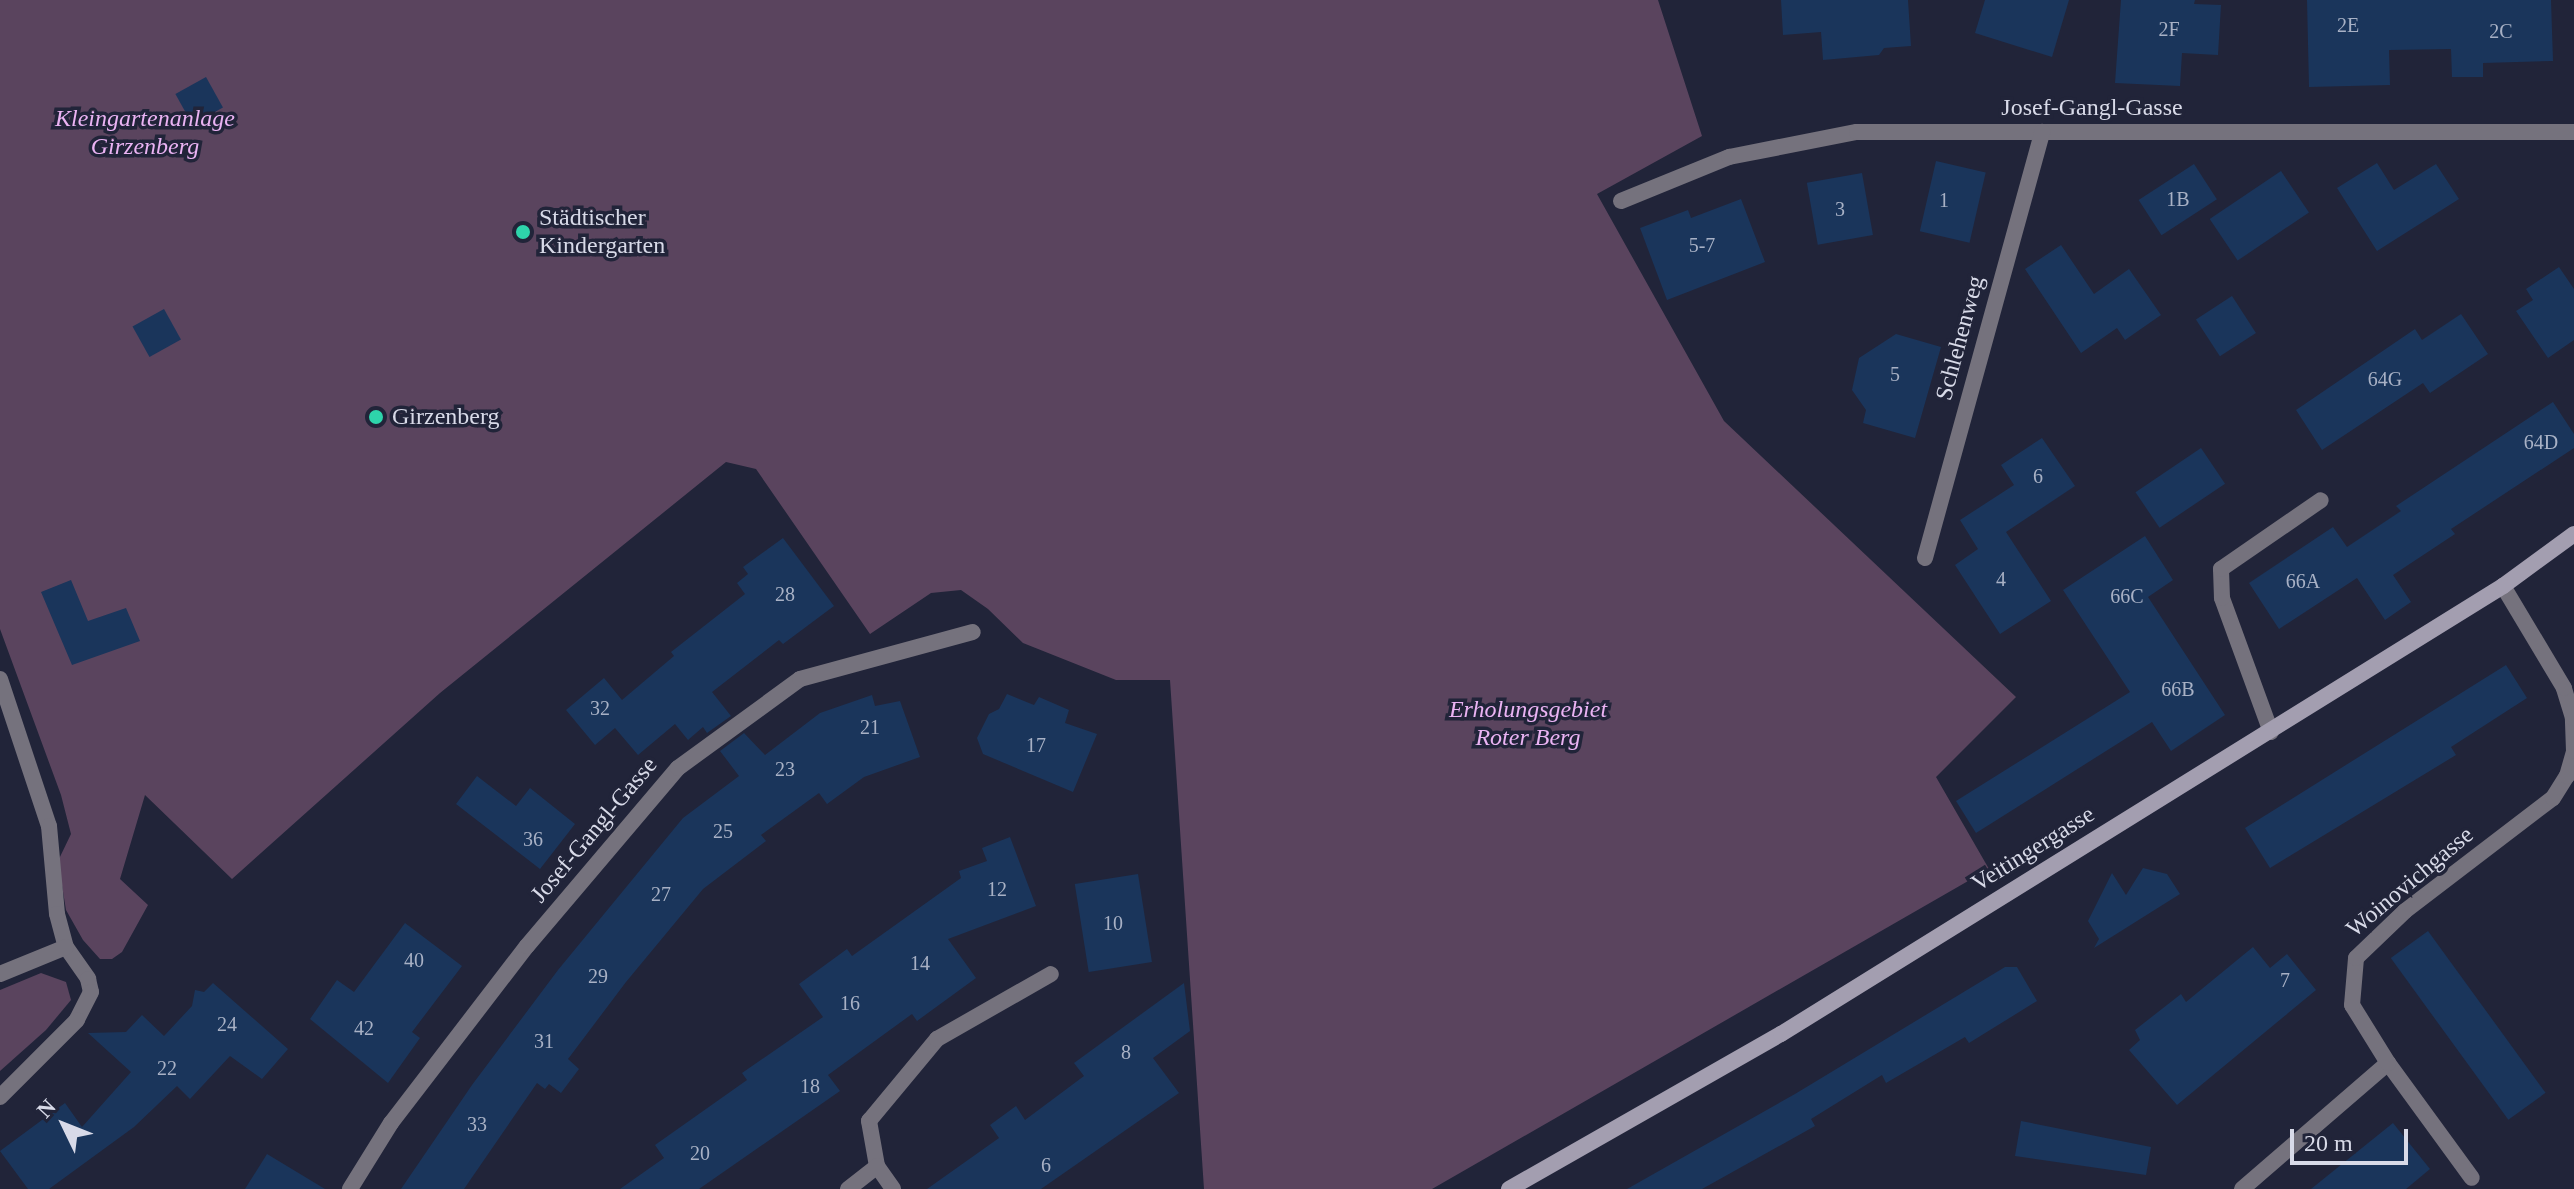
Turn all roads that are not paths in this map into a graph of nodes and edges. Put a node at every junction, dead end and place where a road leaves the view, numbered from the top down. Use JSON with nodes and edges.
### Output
{"nodes":[{"id":1,"x":2042,"y":132,"type":"junction"},
{"id":2,"x":2574,"y":132,"type":"edge"},
{"id":3,"x":1621,"y":201,"type":"dead end"},
{"id":4,"x":2321,"y":500,"type":"dead end"},
{"id":5,"x":2574,"y":534,"type":"edge"},
{"id":6,"x":1925,"y":558,"type":"dead end"},
{"id":7,"x":2503,"y":586,"type":"junction"},
{"id":8,"x":973,"y":632,"type":"dead end"},
{"id":9,"x":0,"y":679,"type":"edge"},
{"id":10,"x":2271,"y":732,"type":"junction"},
{"id":11,"x":2574,"y":751,"type":"edge"},
{"id":12,"x":66,"y":947,"type":"junction"},
{"id":13,"x":0,"y":974,"type":"edge"},
{"id":14,"x":1051,"y":974,"type":"dead end"},
{"id":15,"x":2388,"y":1063,"type":"junction"},
{"id":16,"x":0,"y":1097,"type":"edge"},
{"id":17,"x":877,"y":1166,"type":"junction"},
{"id":18,"x":2472,"y":1178,"type":"dead end"},
{"id":19,"x":350,"y":1189,"type":"edge"},
{"id":20,"x":848,"y":1189,"type":"edge"},
{"id":21,"x":893,"y":1189,"type":"edge"},
{"id":22,"x":1509,"y":1189,"type":"edge"},
{"id":23,"x":2242,"y":1189,"type":"edge"}],
"edges":[{"from":1,"to":2,"type":"street","name":"Josef-Gangl-Gasse"},
{"from":1,"to":3,"type":"street","name":"Josef-Gangl-Gasse"},
{"from":1,"to":6,"type":"street","name":"Schlehenweg"},
{"from":4,"to":10,"type":"street"},
{"from":5,"to":7,"type":"street","name":"Veitingergasse"},
{"from":7,"to":10,"type":"street","name":"Veitingergasse"},
{"from":7,"to":11,"type":"street","name":"Woinovichgasse"},
{"from":8,"to":19,"type":"street","name":"Josef-Gangl-Gasse"},
{"from":9,"to":12,"type":"street"},
{"from":10,"to":22,"type":"street","name":"Veitingergasse"},
{"from":11,"to":15,"type":"street","name":"Woinovichgasse"},
{"from":12,"to":13,"type":"street"},
{"from":12,"to":16,"type":"street"},
{"from":14,"to":17,"type":"street"},
{"from":15,"to":18,"type":"street","name":"Woinovichgasse"},
{"from":15,"to":23,"type":"street"},
{"from":17,"to":20,"type":"street"},
{"from":17,"to":21,"type":"street"}]}
